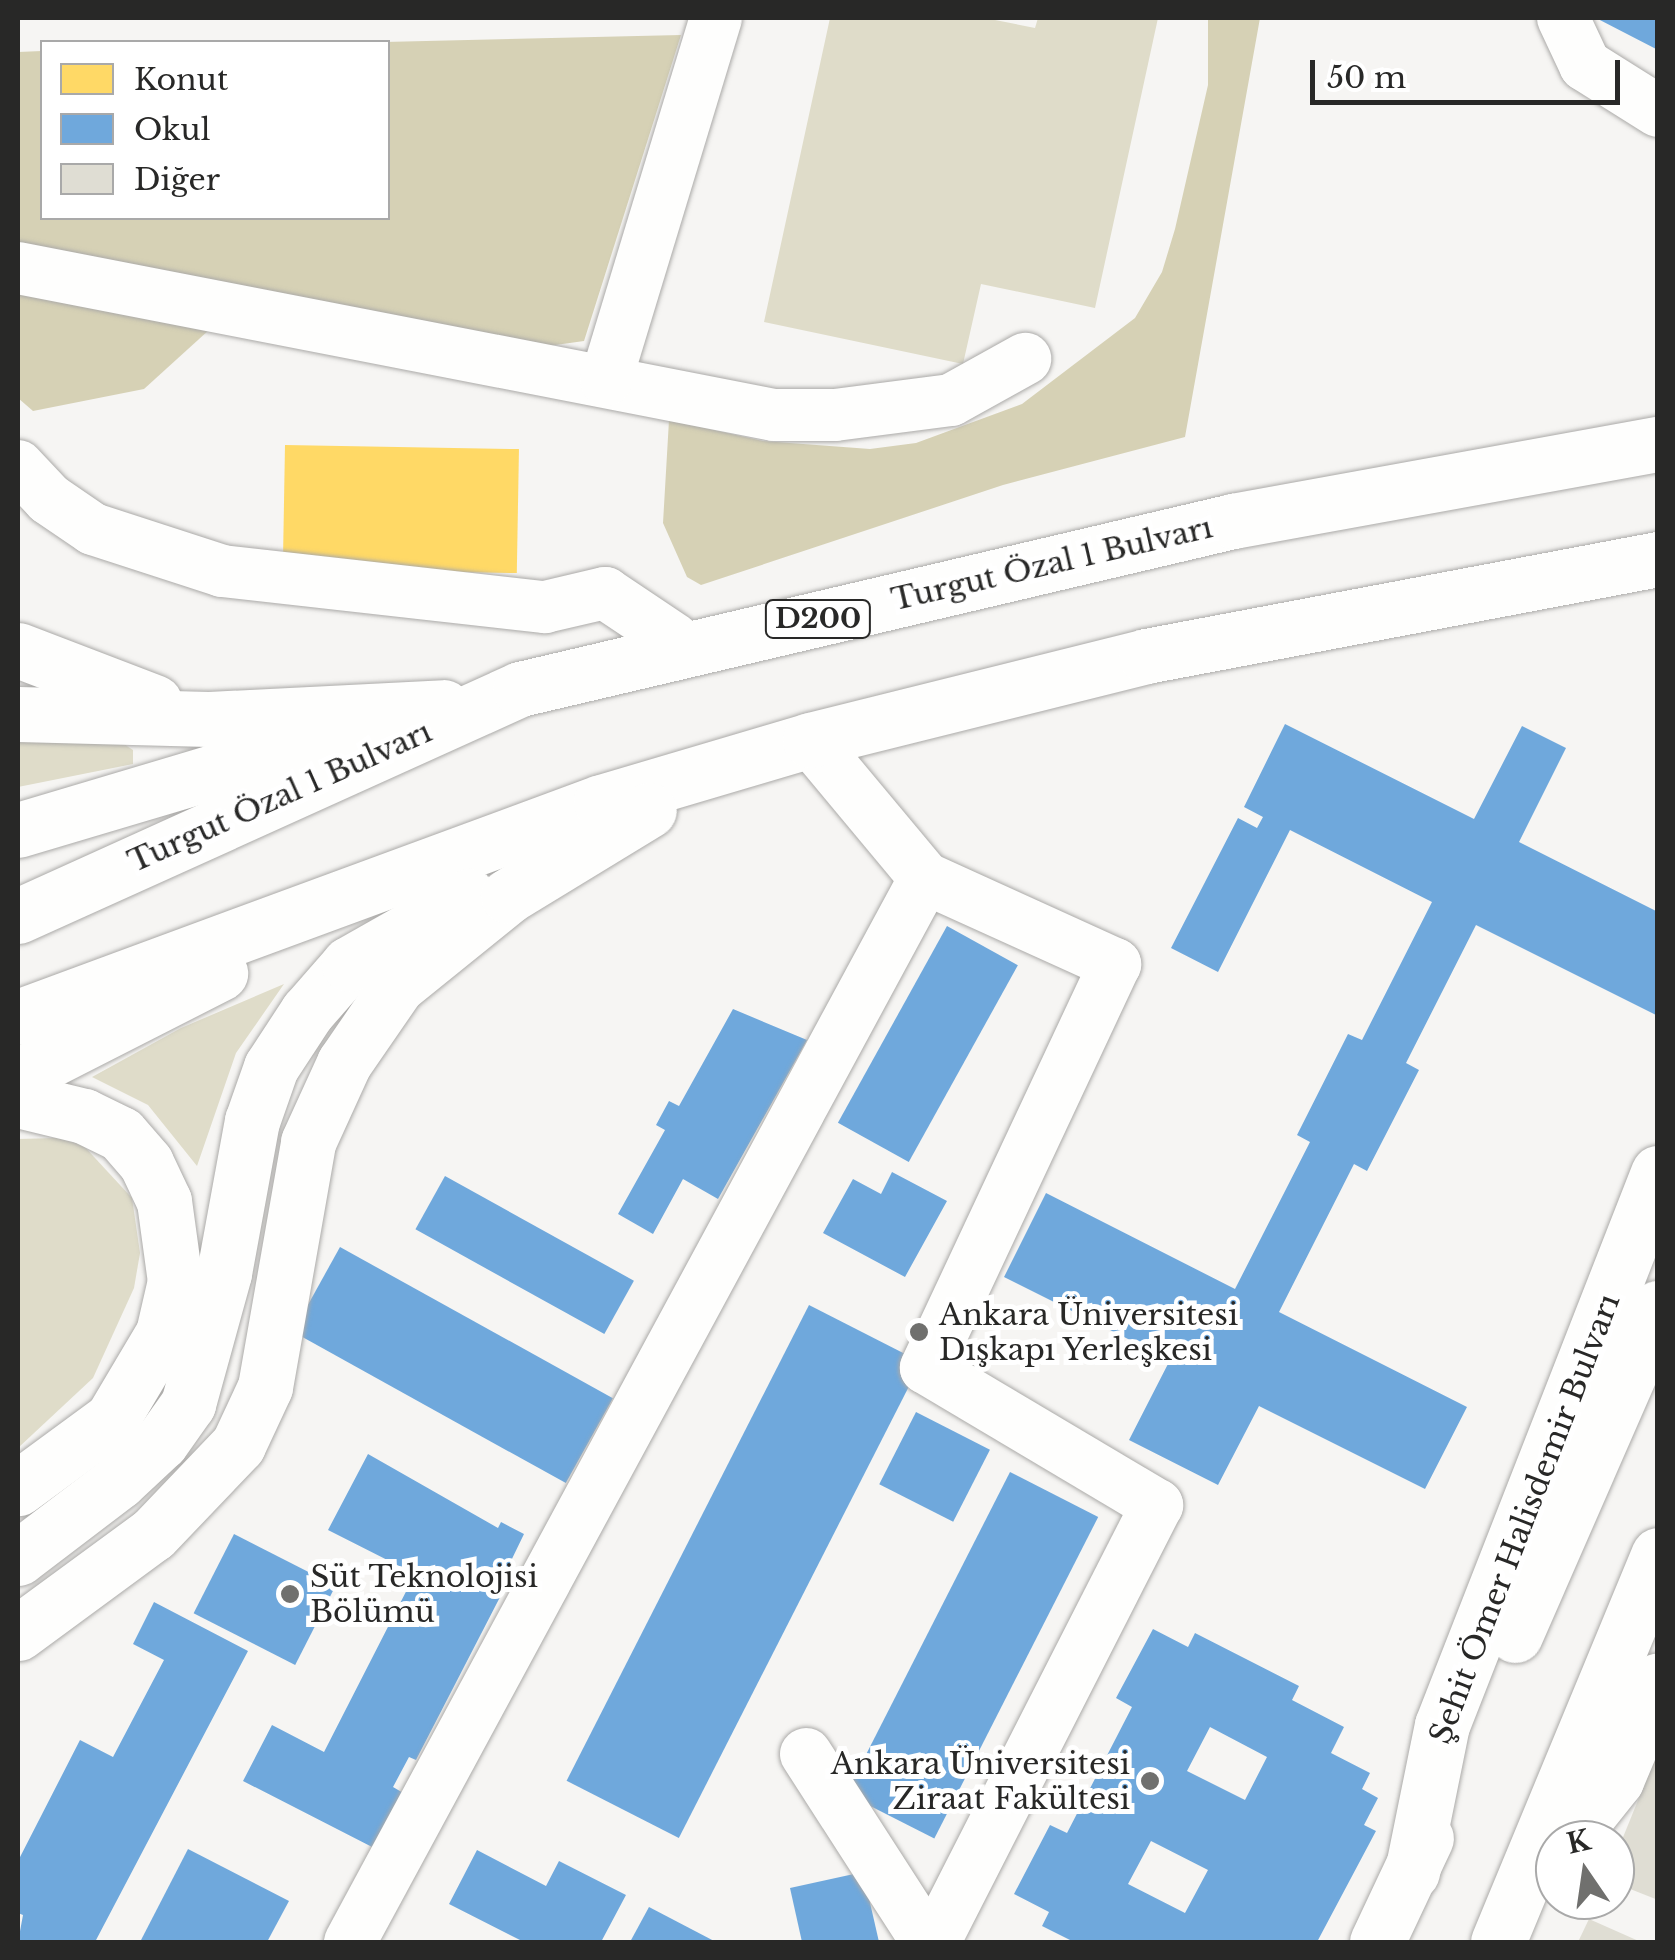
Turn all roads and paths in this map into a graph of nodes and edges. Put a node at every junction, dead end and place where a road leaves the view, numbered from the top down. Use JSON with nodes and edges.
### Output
{"nodes":[{"id":1,"x":716,"y":18,"type":"edge"},
{"id":2,"x":1563,"y":18,"type":"edge"},
{"id":3,"x":1658,"y":111,"type":"edge"},
{"id":4,"x":18,"y":268,"type":"edge"},
{"id":5,"x":1025,"y":358,"type":"dead end"},
{"id":6,"x":606,"y":380,"type":"junction"},
{"id":7,"x":1658,"y":414,"type":"edge"},
{"id":8,"x":1658,"y":444,"type":"edge"},
{"id":9,"x":18,"y":466,"type":"edge"},
{"id":10,"x":1651,"y":562,"type":"edge"},
{"id":11,"x":674,"y":639,"type":"junction"},
{"id":12,"x":18,"y":650,"type":"edge"},
{"id":13,"x":520,"y":689,"type":"junction"},
{"id":14,"x":406,"y":713,"type":"junction"},
{"id":15,"x":18,"y":714,"type":"edge"},
{"id":16,"x":209,"y":719,"type":"junction"},
{"id":17,"x":810,"y":740,"type":"junction"},
{"id":18,"x":722,"y":766,"type":"junction"},
{"id":19,"x":18,"y":830,"type":"edge"},
{"id":20,"x":584,"y":850,"type":"junction"},
{"id":21,"x":925,"y":878,"type":"junction"},
{"id":22,"x":383,"y":883,"type":"junction"},
{"id":23,"x":18,"y":916,"type":"edge"},
{"id":24,"x":18,"y":1017,"type":"edge"},
{"id":25,"x":18,"y":1076,"type":"edge"},
{"id":26,"x":18,"y":1100,"type":"edge"},
{"id":27,"x":1658,"y":1172,"type":"edge"},
{"id":28,"x":1658,"y":1308,"type":"edge"},
{"id":29,"x":18,"y":1488,"type":"edge"},
{"id":30,"x":1658,"y":1555,"type":"edge"},
{"id":31,"x":18,"y":1558,"type":"edge"},
{"id":32,"x":18,"y":1632,"type":"edge"},
{"id":33,"x":1658,"y":1680,"type":"edge"},
{"id":34,"x":806,"y":1754,"type":"dead end"},
{"id":35,"x":1584,"y":1820,"type":"edge"},
{"id":36,"x":1412,"y":1872,"type":"junction"},
{"id":37,"x":1535,"y":1885,"type":"edge"},
{"id":38,"x":1504,"y":1928,"type":"edge"},
{"id":39,"x":350,"y":1942,"type":"edge"},
{"id":40,"x":930,"y":1942,"type":"edge"},
{"id":41,"x":1377,"y":1942,"type":"edge"}],
"edges":[{"from":1,"to":6,"type":"street"},
{"from":2,"to":3,"type":"street"},
{"from":4,"to":6,"type":"street"},
{"from":5,"to":6,"type":"street"},
{"from":7,"to":11,"type":"main road"},
{"from":8,"to":13,"type":"main road","name":"Turgut Özal 1 Bulvarı","number":"D200"},
{"from":9,"to":11,"type":"street"},
{"from":10,"to":17,"type":"main road"},
{"from":11,"to":13,"type":"main road"},
{"from":12,"to":16,"type":"main road"},
{"from":13,"to":14,"type":"main road"},
{"from":13,"to":23,"type":"main road","name":"Turgut Özal 1 Bulvarı","number":"D200"},
{"from":14,"to":16,"type":"main road"},
{"from":14,"to":19,"type":"main road"},
{"from":15,"to":16,"type":"main road"},
{"from":17,"to":18,"type":"main road"},
{"from":17,"to":21,"type":"street"},
{"from":18,"to":20,"type":"main road"},
{"from":18,"to":22,"type":"main road"},
{"from":20,"to":31,"type":"main road"},
{"from":20,"to":32,"type":"main road"},
{"from":21,"to":39,"type":"street"},
{"from":21,"to":40,"type":"street"},
{"from":22,"to":24,"type":"main road"},
{"from":22,"to":25,"type":"main road"},
{"from":26,"to":29,"type":"main road"},
{"from":27,"to":36,"type":"main road","name":"Şehit Ömer Halisdemir Bulvarı"},
{"from":28,"to":36,"type":"main road","name":"Şehit Ömer Halisdemir Bulvarı"},
{"from":30,"to":38,"type":"main road"},
{"from":33,"to":35,"type":"main road"},
{"from":34,"to":40,"type":"street"},
{"from":36,"to":41,"type":"main road","name":"Şehit Ömer Halisdemir Bulvarı"},
{"from":37,"to":38,"type":"main road"}]}
